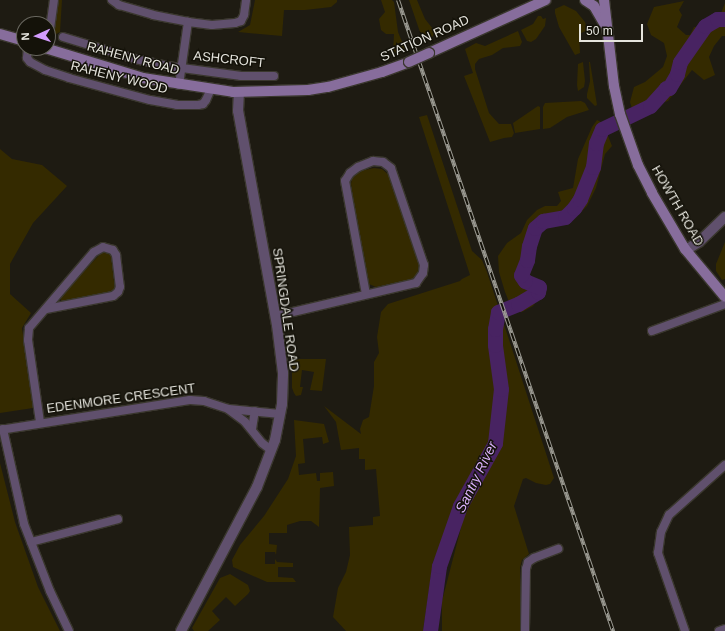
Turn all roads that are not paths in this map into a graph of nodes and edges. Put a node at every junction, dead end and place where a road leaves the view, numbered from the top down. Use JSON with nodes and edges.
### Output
{"nodes":[{"id":1,"x":54,"y":0,"type":"edge"},
{"id":2,"x":112,"y":0,"type":"edge"},
{"id":3,"x":246,"y":0,"type":"edge"},
{"id":4,"x":546,"y":0,"type":"edge"},
{"id":5,"x":585,"y":0,"type":"edge"},
{"id":6,"x":604,"y":0,"type":"edge"},
{"id":7,"x":52,"y":16,"type":"edge"},
{"id":8,"x":188,"y":22,"type":"junction"},
{"id":9,"x":0,"y":34,"type":"edge"},
{"id":10,"x":63,"y":36,"type":"dead end"},
{"id":11,"x":607,"y":36,"type":"junction"},
{"id":12,"x":16,"y":39,"type":"edge"},
{"id":13,"x":56,"y":51,"type":"edge"},
{"id":14,"x":27,"y":56,"type":"edge"},
{"id":15,"x":182,"y":67,"type":"junction"},
{"id":16,"x":274,"y":76,"type":"dead end"},
{"id":17,"x":180,"y":85,"type":"junction"},
{"id":18,"x":211,"y":89,"type":"junction"},
{"id":19,"x":239,"y":92,"type":"junction"},
{"id":20,"x":725,"y":216,"type":"edge"},
{"id":21,"x":686,"y":250,"type":"junction"},
{"id":22,"x":366,"y":294,"type":"junction"},
{"id":23,"x":725,"y":298,"type":"edge"},
{"id":24,"x":725,"y":304,"type":"edge"},
{"id":25,"x":46,"y":309,"type":"junction"},
{"id":26,"x":276,"y":316,"type":"junction"},
{"id":27,"x":652,"y":331,"type":"dead end"},
{"id":28,"x":228,"y":409,"type":"junction"},
{"id":29,"x":256,"y":411,"type":"junction"},
{"id":30,"x":280,"y":414,"type":"junction"},
{"id":31,"x":40,"y":422,"type":"junction"},
{"id":32,"x":252,"y":429,"type":"junction"},
{"id":33,"x":2,"y":430,"type":"edge"},
{"id":34,"x":271,"y":450,"type":"junction"},
{"id":35,"x":725,"y":465,"type":"edge"},
{"id":36,"x":118,"y":519,"type":"dead end"},
{"id":37,"x":31,"y":542,"type":"junction"},
{"id":38,"x":558,"y":549,"type":"dead end"},
{"id":39,"x":725,"y":629,"type":"edge"},
{"id":40,"x":69,"y":631,"type":"edge"},
{"id":41,"x":181,"y":631,"type":"edge"},
{"id":42,"x":526,"y":631,"type":"edge"},
{"id":43,"x":685,"y":631,"type":"edge"},
{"id":44,"x":719,"y":631,"type":"edge"}],
"edges":[{"from":1,"to":7,"type":"street"},
{"from":2,"to":8,"type":"street"},
{"from":3,"to":8,"type":"street"},
{"from":4,"to":19,"type":"main road","name":"STATION ROAD","bridge":true},
{"from":5,"to":11,"type":"main road"},
{"from":6,"to":11,"type":"main road","name":"HOWTH ROAD"},
{"from":8,"to":15,"type":"street","name":"ASHCROFT"},
{"from":9,"to":12,"type":"main road"},
{"from":10,"to":15,"type":"street","name":"ASHCROFT"},
{"from":11,"to":21,"type":"main road","name":"HOWTH ROAD"},
{"from":13,"to":17,"type":"main road","name":"RAHENY ROAD"},
{"from":14,"to":18,"type":"street","name":"RAHENY WOOD"},
{"from":15,"to":16,"type":"street","name":"ASHCROFT"},
{"from":15,"to":17,"type":"street","name":"ASHCROFT"},
{"from":17,"to":18,"type":"main road","name":"RAHENY ROAD"},
{"from":18,"to":19,"type":"main road","name":"RAHENY ROAD"},
{"from":19,"to":26,"type":"street","name":"SPRINGDALE ROAD"},
{"from":20,"to":21,"type":"street"},
{"from":21,"to":23,"type":"main road","name":"HOWTH ROAD"},
{"from":22,"to":22,"type":"street"},
{"from":22,"to":26,"type":"street"},
{"from":24,"to":27,"type":"street"},
{"from":25,"to":25,"type":"street","name":"EDENMORE CRESCENT"},
{"from":25,"to":31,"type":"street","name":"EDENMORE CRESCENT"},
{"from":26,"to":30,"type":"street","name":"SPRINGDALE ROAD"},
{"from":28,"to":29,"type":"street","name":"EDENMORE CRESCENT"},
{"from":28,"to":31,"type":"street","name":"EDENMORE CRESCENT"},
{"from":28,"to":32,"type":"street","name":"EDENMORE CRESCENT"},
{"from":29,"to":30,"type":"street","name":"EDENMORE CRESCENT"},
{"from":29,"to":32,"type":"street"},
{"from":30,"to":34,"type":"street","name":"SPRINGDALE ROAD"},
{"from":31,"to":33,"type":"street","name":"EDENMORE CRESCENT"},
{"from":32,"to":34,"type":"street","name":"EDENMORE CRESCENT"},
{"from":33,"to":37,"type":"street"},
{"from":34,"to":41,"type":"street","name":"SPRINGDALE ROAD"},
{"from":35,"to":43,"type":"street"},
{"from":36,"to":37,"type":"street"},
{"from":37,"to":40,"type":"street"},
{"from":38,"to":42,"type":"street"},
{"from":39,"to":44,"type":"street"}]}
